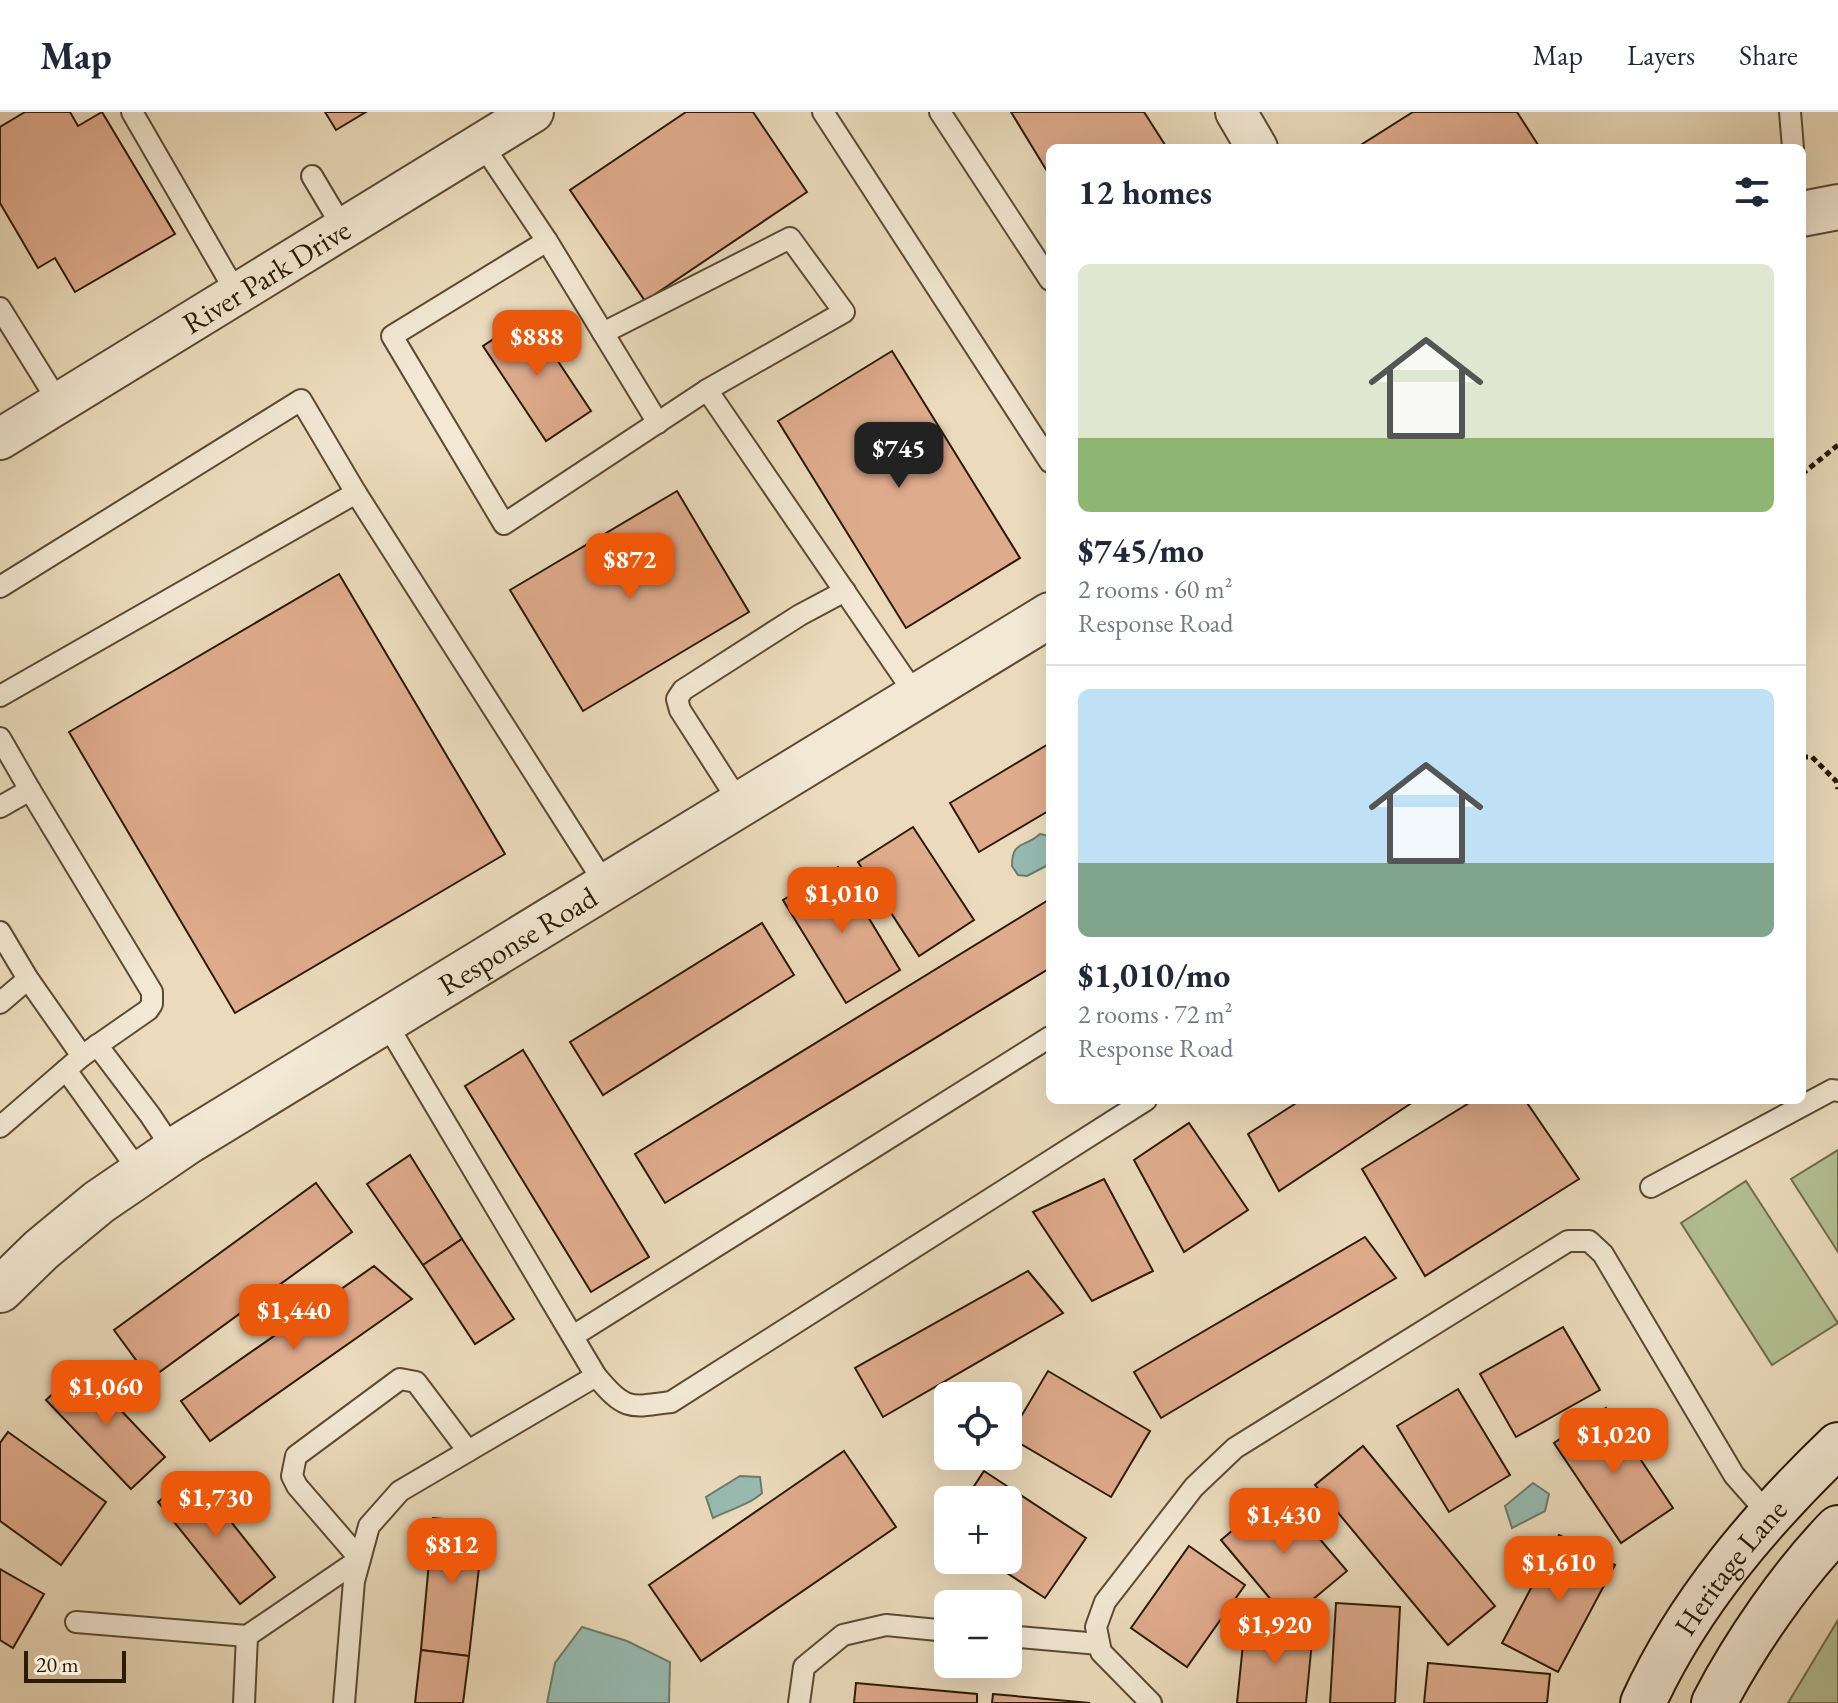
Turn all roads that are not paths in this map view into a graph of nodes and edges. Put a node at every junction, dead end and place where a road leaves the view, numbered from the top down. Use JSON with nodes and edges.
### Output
{"nodes":[{"id":1,"x":132,"y":112,"type":"edge"},
{"id":2,"x":533,"y":112,"type":"edge"},
{"id":3,"x":823,"y":112,"type":"edge"},
{"id":4,"x":940,"y":112,"type":"edge"},
{"id":5,"x":1236,"y":112,"type":"edge"},
{"id":6,"x":1790,"y":112,"type":"edge"},
{"id":7,"x":482,"y":144,"type":"junction"},
{"id":8,"x":1255,"y":144,"type":"edge"},
{"id":9,"x":1793,"y":144,"type":"edge"},
{"id":10,"x":312,"y":176,"type":"dead end"},
{"id":11,"x":1838,"y":207,"type":"edge"},
{"id":12,"x":1806,"y":213,"type":"edge"},
{"id":13,"x":343,"y":228,"type":"junction"},
{"id":14,"x":547,"y":241,"type":"junction"},
{"id":15,"x":1046,"y":274,"type":"edge"},
{"id":16,"x":237,"y":294,"type":"junction"},
{"id":17,"x":0,"y":308,"type":"edge"},
{"id":18,"x":603,"y":333,"type":"junction"},
{"id":19,"x":707,"y":390,"type":"junction"},
{"id":20,"x":59,"y":403,"type":"junction"},
{"id":21,"x":658,"y":423,"type":"junction"},
{"id":22,"x":0,"y":439,"type":"edge"},
{"id":23,"x":1046,"y":452,"type":"edge"},
{"id":24,"x":356,"y":493,"type":"junction"},
{"id":25,"x":0,"y":587,"type":"edge"},
{"id":26,"x":845,"y":591,"type":"junction"},
{"id":27,"x":1046,"y":617,"type":"edge"},
{"id":28,"x":0,"y":696,"type":"edge"},
{"id":29,"x":917,"y":697,"type":"junction"},
{"id":30,"x":0,"y":738,"type":"edge"},
{"id":31,"x":30,"y":790,"type":"junction"},
{"id":32,"x":741,"y":805,"type":"junction"},
{"id":33,"x":0,"y":807,"type":"edge"},
{"id":34,"x":607,"y":887,"type":"junction"},
{"id":35,"x":0,"y":932,"type":"edge"},
{"id":36,"x":28,"y":979,"type":"junction"},
{"id":37,"x":0,"y":1003,"type":"edge"},
{"id":38,"x":385,"y":1021,"type":"junction"},
{"id":39,"x":1046,"y":1040,"type":"edge"},
{"id":40,"x":90,"y":1050,"type":"junction"},
{"id":41,"x":66,"y":1070,"type":"junction"},
{"id":42,"x":1838,"y":1091,"type":"edge"},
{"id":43,"x":1140,"y":1104,"type":"edge"},
{"id":44,"x":1806,"y":1104,"type":"edge"},
{"id":45,"x":1806,"y":1104,"type":"edge"},
{"id":46,"x":0,"y":1127,"type":"edge"},
{"id":47,"x":158,"y":1163,"type":"junction"},
{"id":48,"x":1651,"y":1187,"type":"dead end"},
{"id":49,"x":0,"y":1290,"type":"edge"},
{"id":50,"x":573,"y":1336,"type":"junction"},
{"id":51,"x":596,"y":1376,"type":"junction"},
{"id":52,"x":1838,"y":1445,"type":"edge"},
{"id":53,"x":468,"y":1451,"type":"junction"},
{"id":54,"x":1770,"y":1516,"type":"junction"},
{"id":55,"x":1838,"y":1528,"type":"edge"},
{"id":56,"x":360,"y":1559,"type":"junction"},
{"id":57,"x":76,"y":1622,"type":"dead end"},
{"id":58,"x":934,"y":1630,"type":"edge"},
{"id":59,"x":247,"y":1636,"type":"junction"},
{"id":60,"x":1022,"y":1637,"type":"edge"},
{"id":61,"x":1099,"y":1644,"type":"junction"},
{"id":62,"x":244,"y":1703,"type":"edge"},
{"id":63,"x":344,"y":1703,"type":"edge"},
{"id":64,"x":799,"y":1703,"type":"edge"},
{"id":65,"x":1151,"y":1703,"type":"edge"},
{"id":66,"x":1643,"y":1703,"type":"edge"},
{"id":67,"x":1714,"y":1703,"type":"edge"}],
"edges":[{"from":1,"to":16,"type":"lane"},
{"from":2,"to":7,"type":"street","name":"River Park Drive"},
{"from":3,"to":23,"type":"lane"},
{"from":4,"to":15,"type":"lane"},
{"from":5,"to":8,"type":"street"},
{"from":6,"to":9,"type":"lane"},
{"from":7,"to":13,"type":"street","name":"River Park Drive"},
{"from":7,"to":14,"type":"lane"},
{"from":10,"to":13,"type":"lane"},
{"from":11,"to":12,"type":"street"},
{"from":13,"to":16,"type":"street","name":"River Park Drive"},
{"from":14,"to":18,"type":"lane"},
{"from":14,"to":21,"type":"lane"},
{"from":16,"to":20,"type":"street","name":"River Park Drive"},
{"from":17,"to":20,"type":"lane"},
{"from":18,"to":19,"type":"lane"},
{"from":18,"to":21,"type":"lane"},
{"from":19,"to":21,"type":"lane"},
{"from":19,"to":26,"type":"lane"},
{"from":20,"to":22,"type":"street","name":"River Park Drive"},
{"from":24,"to":25,"type":"lane"},
{"from":24,"to":28,"type":"lane"},
{"from":24,"to":34,"type":"lane"},
{"from":26,"to":29,"type":"lane"},
{"from":26,"to":32,"type":"lane"},
{"from":27,"to":29,"type":"street","name":"Response Road"},
{"from":29,"to":32,"type":"street","name":"Response Road"},
{"from":30,"to":31,"type":"lane"},
{"from":31,"to":33,"type":"lane"},
{"from":31,"to":40,"type":"lane"},
{"from":32,"to":34,"type":"street","name":"Response Road"},
{"from":34,"to":38,"type":"street","name":"Response Road"},
{"from":35,"to":36,"type":"lane"},
{"from":36,"to":37,"type":"lane"},
{"from":36,"to":40,"type":"lane"},
{"from":38,"to":47,"type":"street","name":"Response Road"},
{"from":38,"to":50,"type":"lane"},
{"from":39,"to":50,"type":"lane"},
{"from":40,"to":41,"type":"lane"},
{"from":40,"to":47,"type":"lane"},
{"from":41,"to":46,"type":"lane"},
{"from":41,"to":47,"type":"lane"},
{"from":42,"to":45,"type":"lane"},
{"from":43,"to":51,"type":"lane"},
{"from":44,"to":48,"type":"lane"},
{"from":47,"to":49,"type":"street","name":"Response Road"},
{"from":50,"to":51,"type":"lane"},
{"from":51,"to":53,"type":"lane"},
{"from":52,"to":54,"type":"street","name":"Heritage Lane"},
{"from":53,"to":56,"type":"lane"},
{"from":53,"to":56,"type":"lane"},
{"from":54,"to":61,"type":"lane"},
{"from":54,"to":66,"type":"street","name":"Heritage Lane"},
{"from":55,"to":67,"type":"street","name":"Heritage Lane"},
{"from":56,"to":59,"type":"lane"},
{"from":56,"to":63,"type":"lane"},
{"from":57,"to":59,"type":"lane"},
{"from":58,"to":64,"type":"lane"},
{"from":59,"to":62,"type":"lane"},
{"from":60,"to":61,"type":"lane"},
{"from":61,"to":65,"type":"lane"}]}
